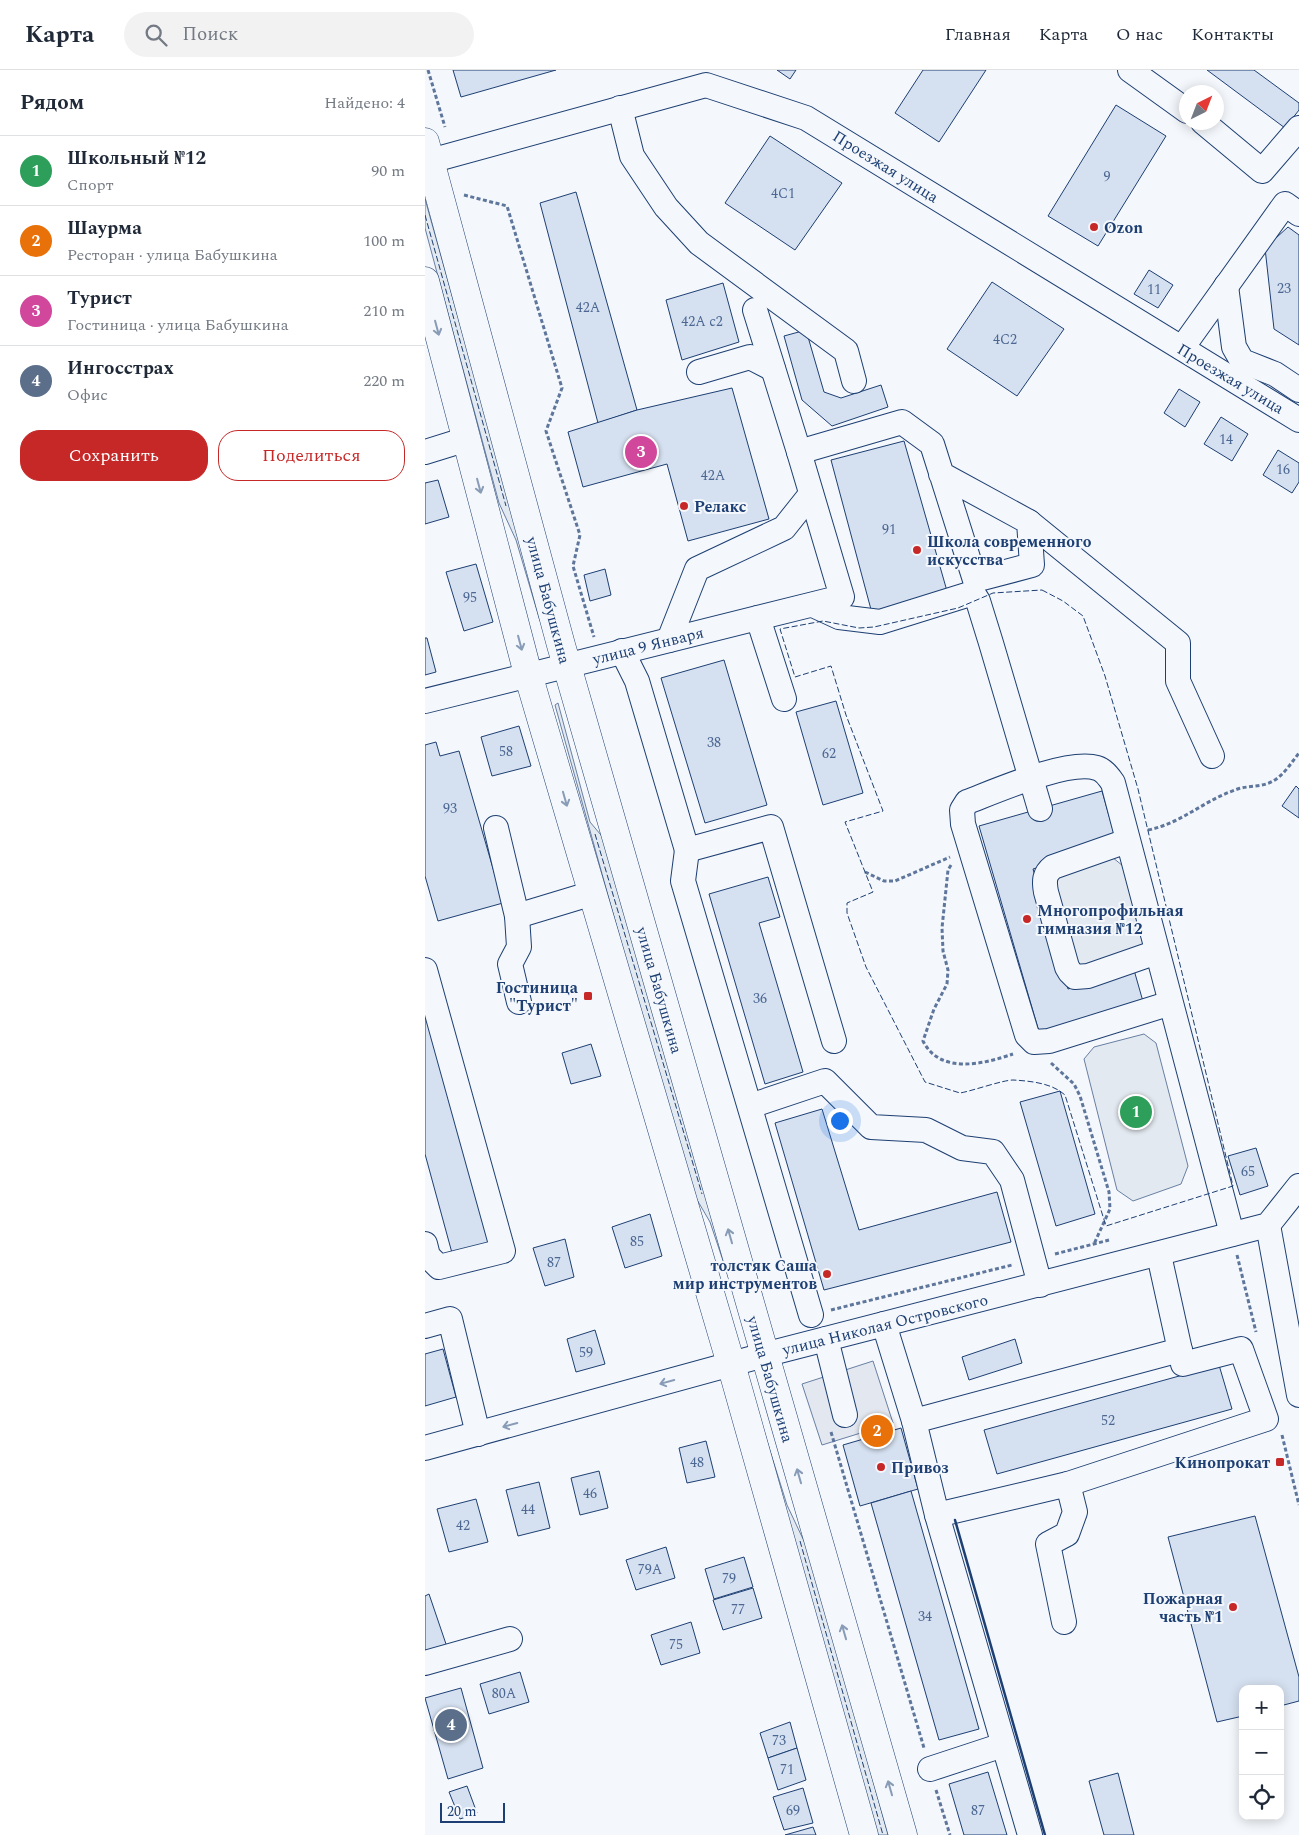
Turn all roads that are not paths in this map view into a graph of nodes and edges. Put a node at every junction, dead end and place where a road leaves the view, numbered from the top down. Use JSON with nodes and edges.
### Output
{"nodes":[{"id":1,"x":1130,"y":70,"type":"edge"},
{"id":2,"x":710,"y":77,"type":"edge"},
{"id":3,"x":1179,"y":104,"type":"edge"},
{"id":4,"x":620,"y":108,"type":"junction"},
{"id":5,"x":1299,"y":128,"type":"edge"},
{"id":6,"x":1213,"y":130,"type":"edge"},
{"id":7,"x":428,"y":151,"type":"edge"},
{"id":8,"x":1299,"y":214,"type":"edge"},
{"id":9,"x":425,"y":281,"type":"edge"},
{"id":10,"x":1225,"y":286,"type":"junction"},
{"id":11,"x":755,"y":310,"type":"dead end"},
{"id":12,"x":1182,"y":348,"type":"junction"},
{"id":13,"x":773,"y":369,"type":"junction"},
{"id":14,"x":699,"y":372,"type":"dead end"},
{"id":15,"x":854,"y":381,"type":"dead end"},
{"id":16,"x":1299,"y":390,"type":"edge"},
{"id":17,"x":1299,"y":420,"type":"edge"},
{"id":18,"x":467,"y":439,"type":"junction"},
{"id":19,"x":425,"y":452,"type":"edge"},
{"id":20,"x":799,"y":452,"type":"junction"},
{"id":21,"x":941,"y":474,"type":"junction"},
{"id":22,"x":811,"y":494,"type":"junction"},
{"id":23,"x":1029,"y":522,"type":"junction"},
{"id":24,"x":813,"y":605,"type":"junction"},
{"id":25,"x":758,"y":618,"type":"junction"},
{"id":26,"x":669,"y":640,"type":"junction"},
{"id":27,"x":622,"y":651,"type":"junction"},
{"id":28,"x":567,"y":665,"type":"junction"},
{"id":29,"x":528,"y":674,"type":"junction"},
{"id":30,"x":784,"y":699,"type":"dead end"},
{"id":31,"x":425,"y":701,"type":"edge"},
{"id":32,"x":1212,"y":756,"type":"dead end"},
{"id":33,"x":1040,"y":809,"type":"dead end"},
{"id":34,"x":496,"y":828,"type":"dead end"},
{"id":35,"x":1126,"y":837,"type":"junction"},
{"id":36,"x":687,"y":850,"type":"junction"},
{"id":37,"x":593,"y":893,"type":"junction"},
{"id":38,"x":517,"y":916,"type":"junction"},
{"id":39,"x":1157,"y":952,"type":"junction"},
{"id":40,"x":425,"y":970,"type":"edge"},
{"id":41,"x":519,"y":1002,"type":"dead end"},
{"id":42,"x":1171,"y":1003,"type":"junction"},
{"id":43,"x":834,"y":1041,"type":"dead end"},
{"id":44,"x":749,"y":1106,"type":"junction"},
{"id":45,"x":1299,"y":1186,"type":"edge"},
{"id":46,"x":1268,"y":1226,"type":"junction"},
{"id":47,"x":1232,"y":1234,"type":"junction"},
{"id":48,"x":425,"y":1244,"type":"edge"},
{"id":49,"x":1159,"y":1255,"type":"junction"},
{"id":50,"x":1040,"y":1285,"type":"junction"},
{"id":51,"x":811,"y":1315,"type":"dead end"},
{"id":52,"x":884,"y":1324,"type":"junction"},
{"id":53,"x":425,"y":1326,"type":"edge"},
{"id":54,"x":826,"y":1338,"type":"junction"},
{"id":55,"x":1180,"y":1350,"type":"junction"},
{"id":56,"x":764,"y":1354,"type":"junction"},
{"id":57,"x":731,"y":1364,"type":"junction"},
{"id":58,"x":1299,"y":1395,"type":"edge"},
{"id":59,"x":845,"y":1415,"type":"dead end"},
{"id":60,"x":914,"y":1421,"type":"junction"},
{"id":61,"x":478,"y":1434,"type":"junction"},
{"id":62,"x":425,"y":1448,"type":"edge"},
{"id":63,"x":1068,"y":1484,"type":"junction"},
{"id":64,"x":937,"y":1515,"type":"junction"},
{"id":65,"x":1065,"y":1622,"type":"dead end"},
{"id":66,"x":510,"y":1639,"type":"dead end"},
{"id":67,"x":425,"y":1663,"type":"edge"},
{"id":68,"x":1003,"y":1745,"type":"junction"},
{"id":69,"x":930,"y":1769,"type":"road end"},
{"id":70,"x":864,"y":1835,"type":"edge"},
{"id":71,"x":903,"y":1835,"type":"edge"},
{"id":72,"x":1030,"y":1835,"type":"edge"}],
"edges":[{"from":1,"to":3,"type":"street"},
{"from":2,"to":4,"type":"street","name":"Проезжая улица"},
{"from":2,"to":12,"type":"street","name":"Проезжая улица"},
{"from":4,"to":7,"type":"street","name":"Проезжая улица"},
{"from":4,"to":15,"type":"street"},
{"from":5,"to":6,"type":"street"},
{"from":7,"to":28,"type":"main road","name":"улица Бабушкина"},
{"from":8,"to":10,"type":"street"},
{"from":9,"to":18,"type":"main road","one_way":true},
{"from":10,"to":12,"type":"street"},
{"from":10,"to":16,"type":"street"},
{"from":11,"to":13,"type":"street"},
{"from":12,"to":17,"type":"street","name":"Проезжая улица"},
{"from":13,"to":14,"type":"street"},
{"from":13,"to":20,"type":"street"},
{"from":18,"to":19,"type":"street"},
{"from":18,"to":29,"type":"main road","one_way":true},
{"from":20,"to":21,"type":"street"},
{"from":20,"to":22,"type":"street"},
{"from":21,"to":23,"type":"street"},
{"from":21,"to":23,"type":"street"},
{"from":22,"to":24,"type":"street","name":"улица 9 Января"},
{"from":22,"to":26,"type":"street"},
{"from":23,"to":32,"type":"street"},
{"from":24,"to":25,"type":"street","name":"улица 9 Января"},
{"from":24,"to":33,"type":"street"},
{"from":25,"to":26,"type":"street","name":"улица 9 Января"},
{"from":25,"to":30,"type":"street"},
{"from":26,"to":27,"type":"street","name":"улица 9 Января"},
{"from":27,"to":28,"type":"street","name":"улица 9 Января"},
{"from":27,"to":36,"type":"street"},
{"from":28,"to":29,"type":"street","name":"улица 9 Января"},
{"from":56,"to":28,"type":"main road","name":"улица Бабушкина","one_way":true},
{"from":29,"to":31,"type":"street","name":"улица 9 Января"},
{"from":29,"to":37,"type":"main road","one_way":true},
{"from":34,"to":38,"type":"street"},
{"from":35,"to":39,"type":"street"},
{"from":35,"to":39,"type":"street"},
{"from":35,"to":42,"type":"street"},
{"from":36,"to":43,"type":"street"},
{"from":36,"to":44,"type":"street"},
{"from":37,"to":38,"type":"street"},
{"from":37,"to":57,"type":"main road"},
{"from":38,"to":41,"type":"street"},
{"from":39,"to":42,"type":"street"},
{"from":40,"to":48,"type":"street"},
{"from":42,"to":47,"type":"street"},
{"from":44,"to":50,"type":"street"},
{"from":44,"to":51,"type":"street"},
{"from":45,"to":46,"type":"street"},
{"from":46,"to":47,"type":"street","name":"улица Николая Островского"},
{"from":46,"to":58,"type":"street"},
{"from":47,"to":49,"type":"street","name":"улица Николая Островского"},
{"from":49,"to":50,"type":"street","name":"улица Николая Островского"},
{"from":49,"to":55,"type":"street"},
{"from":50,"to":52,"type":"street","name":"улица Николая Островского"},
{"from":52,"to":54,"type":"street","name":"улица Николая Островского"},
{"from":52,"to":60,"type":"street"},
{"from":53,"to":61,"type":"street"},
{"from":54,"to":56,"type":"street","name":"улица Николая Островского"},
{"from":54,"to":59,"type":"street"},
{"from":55,"to":60,"type":"street"},
{"from":55,"to":63,"type":"street"},
{"from":56,"to":57,"type":"street","name":"улица Николая Островского"},
{"from":71,"to":56,"type":"main road","name":"улица Бабушкина","one_way":true},
{"from":57,"to":61,"type":"street","name":"улица Николая Островского","one_way":true},
{"from":57,"to":70,"type":"main road"},
{"from":60,"to":64,"type":"street"},
{"from":61,"to":62,"type":"street","name":"улица Николая Островского"},
{"from":63,"to":64,"type":"street"},
{"from":63,"to":65,"type":"street"},
{"from":64,"to":68,"type":"street"},
{"from":66,"to":67,"type":"street"},
{"from":68,"to":69,"type":"street"},
{"from":68,"to":72,"type":"street"}]}
